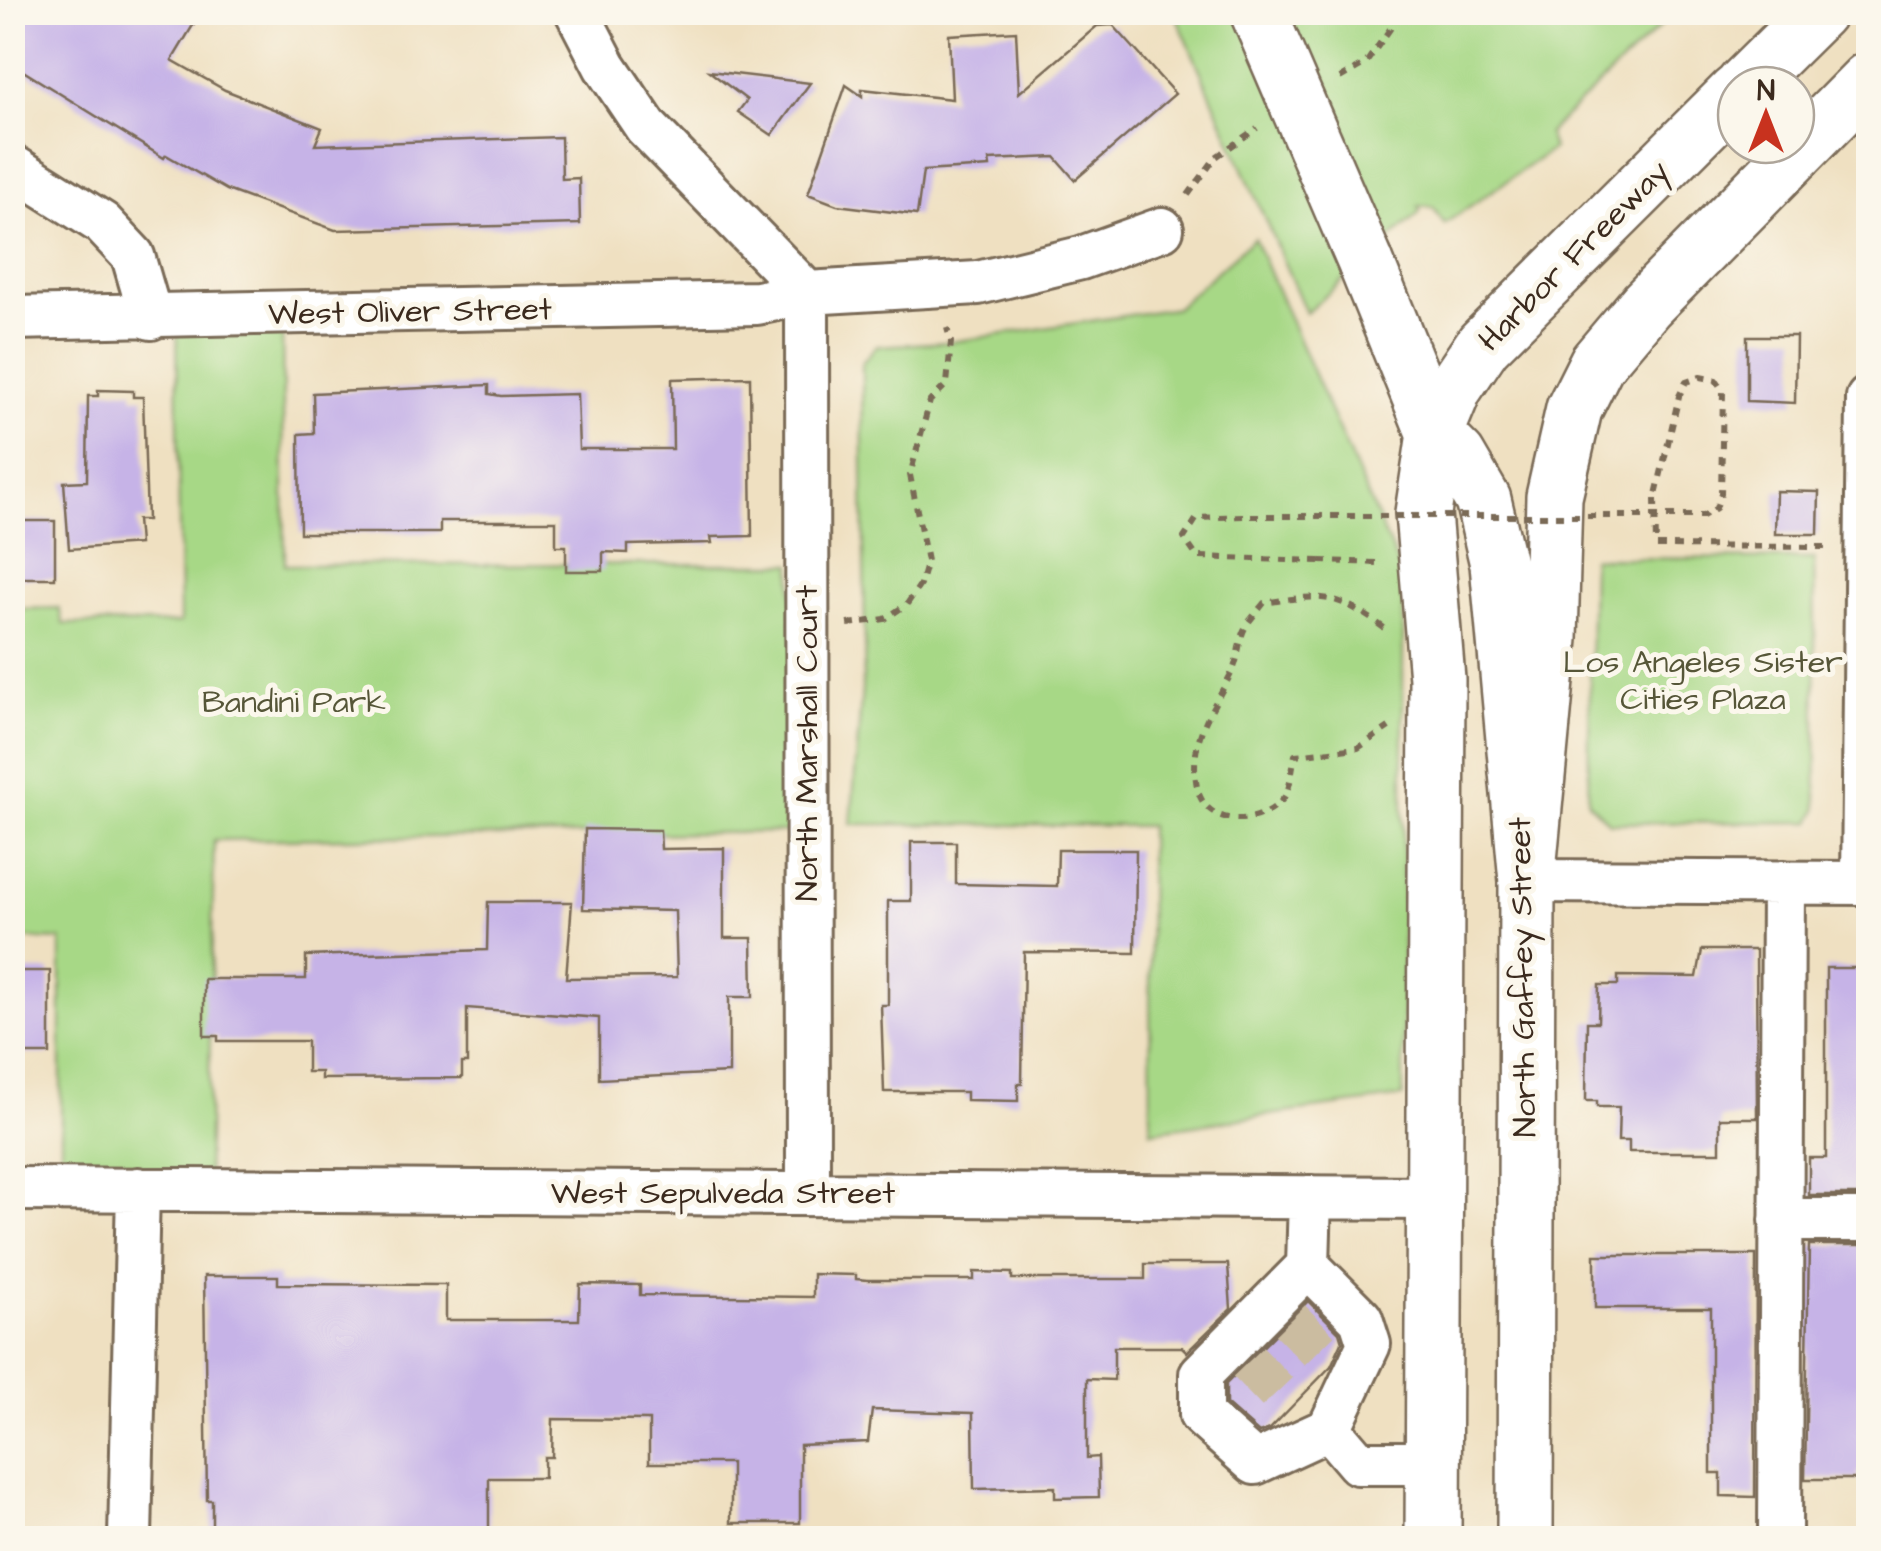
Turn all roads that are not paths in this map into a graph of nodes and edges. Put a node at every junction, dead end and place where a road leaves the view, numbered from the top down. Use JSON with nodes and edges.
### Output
{"nodes":[{"id":1,"x":578,"y":12,"type":"edge"},
{"id":2,"x":1258,"y":12,"type":"edge"},
{"id":3,"x":1818,"y":12,"type":"edge"},
{"id":4,"x":1764,"y":65,"type":"edge"},
{"id":5,"x":1868,"y":80,"type":"edge"},
{"id":6,"x":1716,"y":113,"type":"edge"},
{"id":7,"x":12,"y":166,"type":"edge"},
{"id":8,"x":1162,"y":229,"type":"road end"},
{"id":9,"x":807,"y":293,"type":"junction"},
{"id":10,"x":12,"y":318,"type":"edge"},
{"id":11,"x":151,"y":318,"type":"junction"},
{"id":12,"x":1868,"y":398,"type":"edge"},
{"id":13,"x":1435,"y":434,"type":"junction"},
{"id":14,"x":1867,"y":548,"type":"edge"},
{"id":15,"x":1526,"y":881,"type":"junction"},
{"id":16,"x":1782,"y":882,"type":"junction"},
{"id":17,"x":1866,"y":883,"type":"edge"},
{"id":18,"x":12,"y":1189,"type":"edge"},
{"id":19,"x":138,"y":1189,"type":"junction"},
{"id":20,"x":808,"y":1193,"type":"junction"},
{"id":21,"x":1310,"y":1197,"type":"junction"},
{"id":22,"x":1434,"y":1198,"type":"junction"},
{"id":23,"x":1781,"y":1220,"type":"junction"},
{"id":24,"x":1868,"y":1220,"type":"edge"},
{"id":25,"x":1308,"y":1266,"type":"junction"},
{"id":26,"x":1313,"y":1423,"type":"junction"},
{"id":27,"x":1433,"y":1463,"type":"junction"},
{"id":28,"x":130,"y":1538,"type":"edge"},
{"id":29,"x":1433,"y":1538,"type":"edge"},
{"id":30,"x":1525,"y":1538,"type":"edge"},
{"id":31,"x":1780,"y":1538,"type":"edge"}],
"edges":[{"from":1,"to":9,"type":"street"},
{"from":2,"to":13,"type":"main road","name":"North Gaffey Street","bridge":true},
{"from":3,"to":4,"type":"main road"},
{"from":5,"to":15,"type":"main road"},
{"from":6,"to":13,"type":"main road","name":"Harbor Freeway"},
{"from":7,"to":11,"type":"street"},
{"from":8,"to":9,"type":"street","name":"West Oliver Street"},
{"from":9,"to":11,"type":"street","name":"West Oliver Street"},
{"from":9,"to":20,"type":"street","name":"North Marshall Court"},
{"from":10,"to":11,"type":"street","name":"West Oliver Street"},
{"from":12,"to":14,"type":"street"},
{"from":13,"to":15,"type":"main road","name":"North Gaffey Street"},
{"from":13,"to":22,"type":"main road"},
{"from":14,"to":17,"type":"street"},
{"from":15,"to":16,"type":"street"},
{"from":15,"to":30,"type":"main road","name":"North Gaffey Street"},
{"from":16,"to":17,"type":"street"},
{"from":16,"to":23,"type":"street"},
{"from":18,"to":19,"type":"street","name":"West Sepulveda Street"},
{"from":19,"to":20,"type":"street","name":"West Sepulveda Street"},
{"from":19,"to":28,"type":"street"},
{"from":20,"to":21,"type":"street","name":"West Sepulveda Street"},
{"from":21,"to":22,"type":"street","name":"West Sepulveda Street"},
{"from":21,"to":25,"type":"street"},
{"from":22,"to":27,"type":"main road"},
{"from":23,"to":24,"type":"street"},
{"from":23,"to":31,"type":"street"},
{"from":25,"to":26,"type":"street"},
{"from":25,"to":26,"type":"street"},
{"from":26,"to":27,"type":"street"},
{"from":27,"to":29,"type":"main road"}]}
